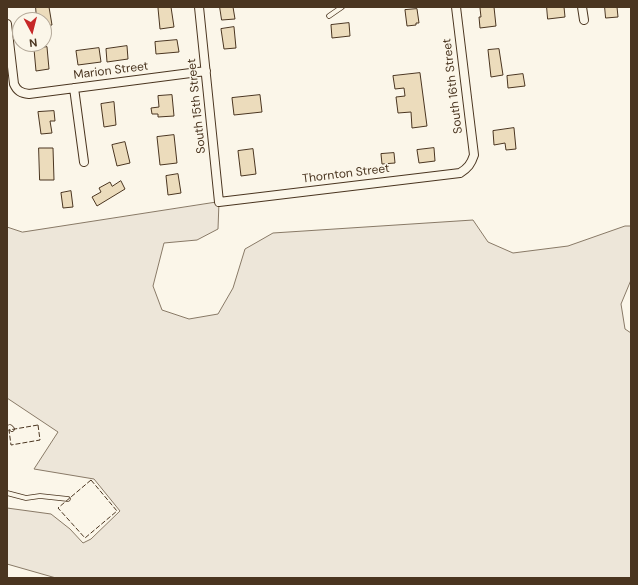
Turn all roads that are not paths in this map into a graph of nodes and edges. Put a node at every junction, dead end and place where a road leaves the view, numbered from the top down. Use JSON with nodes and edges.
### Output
{"nodes":[{"id":1,"x":199,"y":7,"type":"edge"},
{"id":2,"x":342,"y":7,"type":"edge"},
{"id":3,"x":456,"y":7,"type":"edge"},
{"id":4,"x":582,"y":7,"type":"edge"},
{"id":5,"x":329,"y":16,"type":"dead end"},
{"id":6,"x":584,"y":20,"type":"dead end"},
{"id":7,"x":7,"y":24,"type":"edge"},
{"id":8,"x":206,"y":71,"type":"junction"},
{"id":9,"x":74,"y":88,"type":"junction"},
{"id":10,"x":84,"y":162,"type":"dead end"},
{"id":11,"x":471,"y":162,"type":"joint"},
{"id":12,"x":219,"y":202,"type":"joint"},
{"id":13,"x":7,"y":493,"type":"edge"},
{"id":14,"x":68,"y":499,"type":"dead end"}],
"edges":[{"from":1,"to":8,"type":"street","name":"South 15th Street"},
{"from":2,"to":5,"type":"lane"},
{"from":3,"to":11,"type":"street","name":"South 16th Street"},
{"from":4,"to":6,"type":"street"},
{"from":7,"to":9,"type":"street","name":"Marion Street"},
{"from":8,"to":9,"type":"street","name":"Marion Street"},
{"from":8,"to":12,"type":"street","name":"South 15th Street"},
{"from":9,"to":10,"type":"street"},
{"from":11,"to":12,"type":"street","name":"Thornton Street"},
{"from":13,"to":14,"type":"lane"}]}
